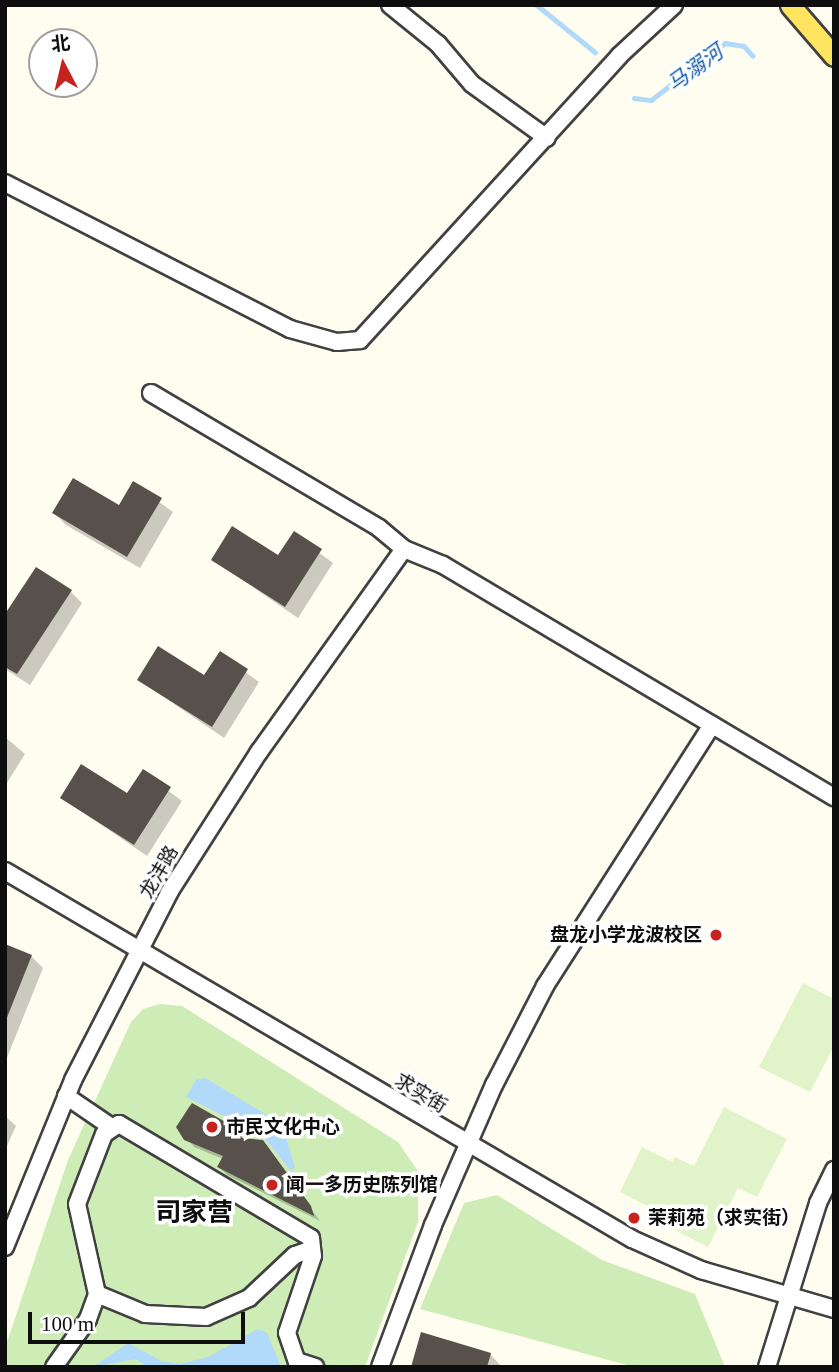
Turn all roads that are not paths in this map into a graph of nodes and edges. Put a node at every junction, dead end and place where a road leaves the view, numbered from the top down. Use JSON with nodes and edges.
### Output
{"nodes":[{"id":1,"x":390,"y":5,"type":"edge"},
{"id":2,"x":674,"y":5,"type":"edge"},
{"id":3,"x":790,"y":5,"type":"edge"},
{"id":4,"x":834,"y":55,"type":"edge"},
{"id":5,"x":547,"y":138,"type":"junction"},
{"id":6,"x":5,"y":183,"type":"edge"},
{"id":7,"x":151,"y":394,"type":"dead end"},
{"id":8,"x":404,"y":549,"type":"junction"},
{"id":9,"x":712,"y":725,"type":"junction"},
{"id":10,"x":834,"y":797,"type":"edge"},
{"id":11,"x":5,"y":871,"type":"edge"},
{"id":12,"x":141,"y":950,"type":"junction"},
{"id":13,"x":66,"y":1096,"type":"junction"},
{"id":14,"x":110,"y":1126,"type":"junction"},
{"id":15,"x":465,"y":1144,"type":"junction"},
{"id":16,"x":834,"y":1170,"type":"edge"},
{"id":17,"x":5,"y":1247,"type":"edge"},
{"id":18,"x":312,"y":1249,"type":"junction"},
{"id":19,"x":97,"y":1294,"type":"junction"},
{"id":20,"x":789,"y":1297,"type":"junction"},
{"id":21,"x":834,"y":1309,"type":"edge"},
{"id":22,"x":298,"y":1364,"type":"edge"},
{"id":23,"x":54,"y":1367,"type":"edge"},
{"id":24,"x":315,"y":1367,"type":"edge"},
{"id":25,"x":380,"y":1367,"type":"edge"},
{"id":26,"x":767,"y":1367,"type":"edge"}],
"edges":[{"from":1,"to":5,"type":"street"},
{"from":2,"to":5,"type":"street"},
{"from":3,"to":4,"type":"main road"},
{"from":5,"to":6,"type":"street"},
{"from":7,"to":8,"type":"street"},
{"from":8,"to":9,"type":"street"},
{"from":8,"to":12,"type":"street","name":"龙沣路"},
{"from":9,"to":10,"type":"street"},
{"from":9,"to":15,"type":"street"},
{"from":11,"to":12,"type":"street","name":"求实街"},
{"from":12,"to":13,"type":"street","name":"龙沣路"},
{"from":12,"to":15,"type":"street","name":"求实街"},
{"from":13,"to":14,"type":"street"},
{"from":13,"to":17,"type":"street","name":"龙沣路"},
{"from":14,"to":18,"type":"street"},
{"from":14,"to":19,"type":"street"},
{"from":15,"to":20,"type":"street","name":"求实街"},
{"from":15,"to":25,"type":"street"},
{"from":16,"to":20,"type":"street"},
{"from":18,"to":19,"type":"street"},
{"from":18,"to":22,"type":"street"},
{"from":19,"to":23,"type":"street"},
{"from":20,"to":21,"type":"street","name":"求实街"},
{"from":20,"to":26,"type":"street"},
{"from":22,"to":24,"type":"street"}]}
